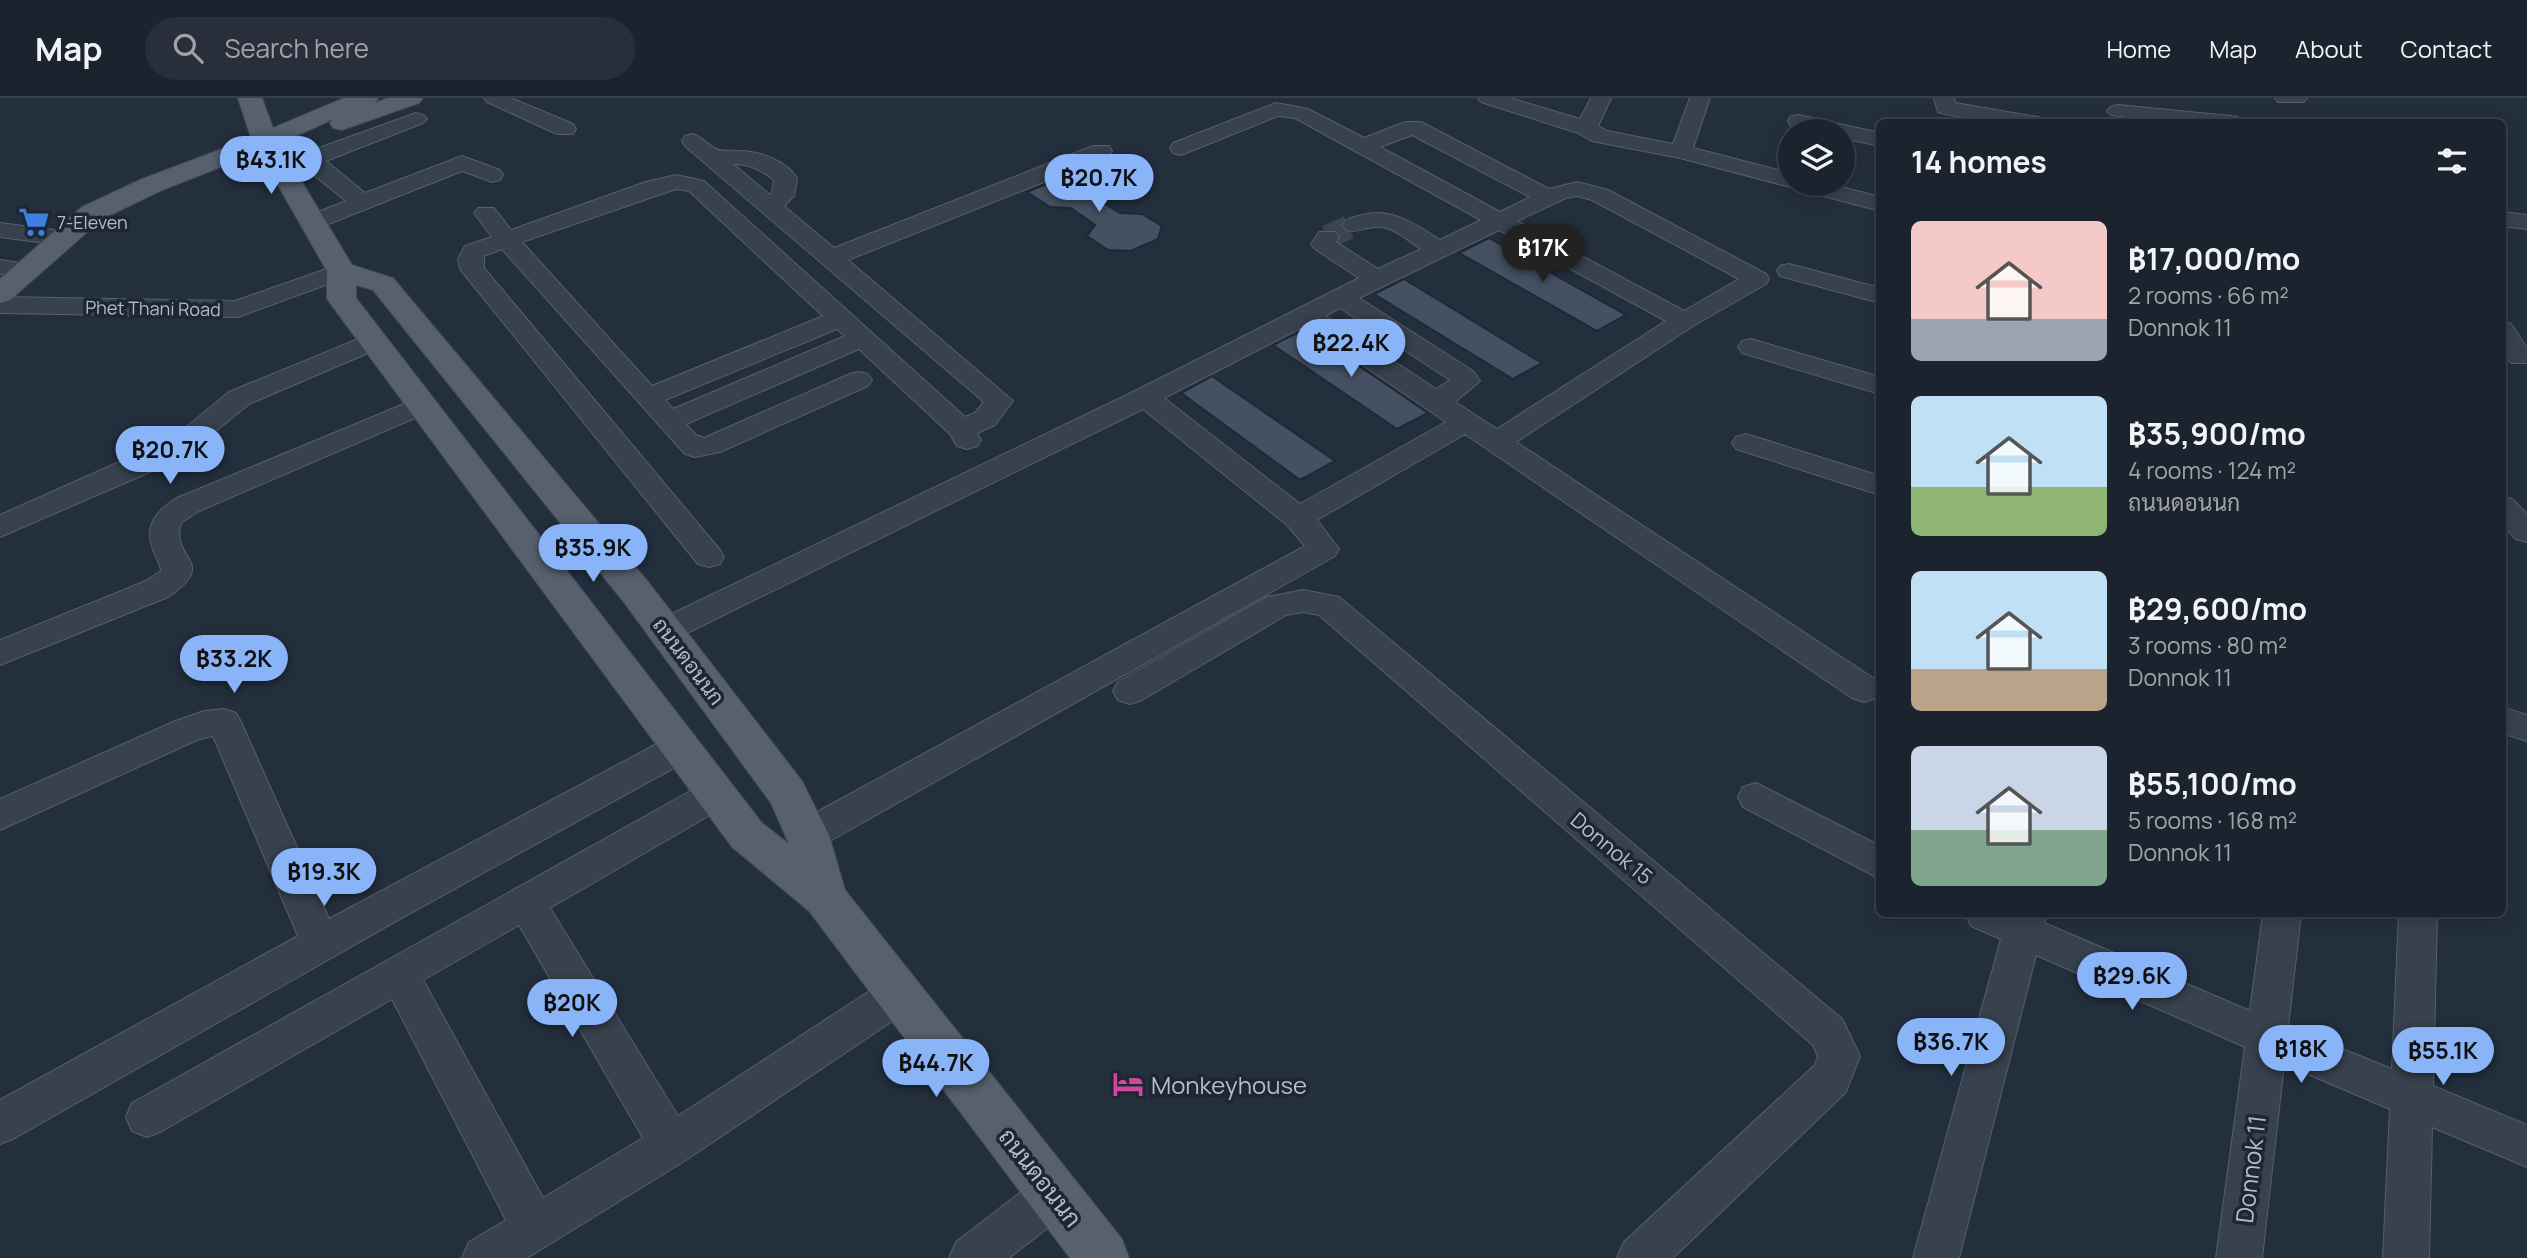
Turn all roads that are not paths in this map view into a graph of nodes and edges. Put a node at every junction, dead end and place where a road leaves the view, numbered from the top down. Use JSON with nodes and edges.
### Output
{"nodes":[{"id":1,"x":250,"y":98,"type":"edge"},
{"id":2,"x":366,"y":98,"type":"edge"},
{"id":3,"x":494,"y":98,"type":"edge"},
{"id":4,"x":1488,"y":98,"type":"edge"},
{"id":5,"x":1601,"y":98,"type":"edge"},
{"id":6,"x":1700,"y":98,"type":"edge"},
{"id":7,"x":1804,"y":98,"type":"edge"},
{"id":8,"x":1944,"y":98,"type":"edge"},
{"id":9,"x":2219,"y":98,"type":"edge"},
{"id":10,"x":2285,"y":98,"type":"edge"},
{"id":11,"x":2297,"y":98,"type":"edge"},
{"id":12,"x":413,"y":108,"type":"edge"},
{"id":13,"x":2118,"y":110,"type":"edge"},
{"id":14,"x":1800,"y":119,"type":"edge"},
{"id":15,"x":2013,"y":119,"type":"edge"},
{"id":16,"x":2202,"y":119,"type":"edge"},
{"id":17,"x":2229,"y":119,"type":"edge"},
{"id":18,"x":565,"y":129,"type":"dead end"},
{"id":19,"x":1593,"y":132,"type":"junction"},
{"id":20,"x":1855,"y":134,"type":"edge"},
{"id":21,"x":1876,"y":139,"type":"edge"},
{"id":22,"x":265,"y":141,"type":"junction"},
{"id":23,"x":693,"y":141,"type":"dead end"},
{"id":24,"x":1181,"y":148,"type":"dead end"},
{"id":25,"x":1361,"y":148,"type":"junction"},
{"id":26,"x":1101,"y":152,"type":"dead end"},
{"id":27,"x":1681,"y":152,"type":"junction"},
{"id":28,"x":1582,"y":156,"type":"dead end"},
{"id":29,"x":1778,"y":173,"type":"edge"},
{"id":30,"x":492,"y":175,"type":"dead end"},
{"id":31,"x":1855,"y":196,"type":"edge"},
{"id":32,"x":1547,"y":197,"type":"junction"},
{"id":33,"x":362,"y":202,"type":"junction"},
{"id":34,"x":1876,"y":203,"type":"edge"},
{"id":35,"x":486,"y":213,"type":"dead end"},
{"id":36,"x":2506,"y":219,"type":"edge"},
{"id":37,"x":313,"y":222,"type":"junction"},
{"id":38,"x":1498,"y":222,"type":"junction"},
{"id":39,"x":2527,"y":222,"type":"edge"},
{"id":40,"x":1354,"y":225,"type":"tunnel mouth"},
{"id":41,"x":0,"y":230,"type":"edge"},
{"id":42,"x":26,"y":233,"type":"junction"},
{"id":43,"x":1327,"y":237,"type":"dead end"},
{"id":44,"x":62,"y":238,"type":"junction"},
{"id":45,"x":505,"y":238,"type":"junction"},
{"id":46,"x":1439,"y":250,"type":"junction"},
{"id":47,"x":0,"y":252,"type":"edge"},
{"id":48,"x":830,"y":259,"type":"junction"},
{"id":49,"x":13,"y":269,"type":"edge"},
{"id":50,"x":341,"y":271,"type":"junction"},
{"id":51,"x":1789,"y":271,"type":"dead end"},
{"id":52,"x":1377,"y":279,"type":"junction"},
{"id":53,"x":0,"y":294,"type":"edge"},
{"id":54,"x":1876,"y":295,"type":"edge"},
{"id":55,"x":1341,"y":298,"type":"junction"},
{"id":56,"x":0,"y":305,"type":"edge"},
{"id":57,"x":1308,"y":316,"type":"junction"},
{"id":58,"x":839,"y":319,"type":"junction"},
{"id":59,"x":1378,"y":321,"type":"junction"},
{"id":60,"x":1684,"y":321,"type":"junction"},
{"id":61,"x":2506,"y":335,"type":"edge"},
{"id":62,"x":861,"y":339,"type":"junction"},
{"id":63,"x":1342,"y":339,"type":"junction"},
{"id":64,"x":373,"y":341,"type":"junction"},
{"id":65,"x":1751,"y":347,"type":"dead end"},
{"id":66,"x":2521,"y":357,"type":"dead end"},
{"id":67,"x":859,"y":380,"type":"dead end"},
{"id":68,"x":1876,"y":385,"type":"edge"},
{"id":69,"x":648,"y":397,"type":"junction"},
{"id":70,"x":1145,"y":397,"type":"junction"},
{"id":71,"x":1437,"y":401,"type":"junction"},
{"id":72,"x":421,"y":405,"type":"junction"},
{"id":73,"x":669,"y":421,"type":"junction"},
{"id":74,"x":1468,"y":421,"type":"junction"},
{"id":75,"x":1497,"y":441,"type":"junction"},
{"id":76,"x":1746,"y":443,"type":"dead end"},
{"id":77,"x":1876,"y":485,"type":"edge"},
{"id":78,"x":2506,"y":510,"type":"edge"},
{"id":79,"x":1298,"y":518,"type":"junction"},
{"id":80,"x":0,"y":527,"type":"edge"},
{"id":81,"x":2527,"y":532,"type":"edge"},
{"id":82,"x":709,"y":557,"type":"dead end"},
{"id":83,"x":666,"y":630,"type":"junction"},
{"id":84,"x":0,"y":653,"type":"edge"},
{"id":85,"x":1864,"y":689,"type":"dead end"},
{"id":86,"x":1130,"y":691,"type":"dead end"},
{"id":87,"x":2506,"y":721,"type":"edge"},
{"id":88,"x":2527,"y":728,"type":"edge"},
{"id":89,"x":680,"y":748,"type":"junction"},
{"id":90,"x":716,"y":794,"type":"junction"},
{"id":91,"x":1756,"y":797,"type":"dead end"},
{"id":92,"x":0,"y":815,"type":"edge"},
{"id":93,"x":808,"y":835,"type":"junction"},
{"id":94,"x":1876,"y":862,"type":"edge"},
{"id":95,"x":825,"y":898,"type":"junction"},
{"id":96,"x":525,"y":901,"type":"junction"},
{"id":97,"x":2000,"y":917,"type":"edge"},
{"id":98,"x":2282,"y":917,"type":"edge"},
{"id":99,"x":2418,"y":917,"type":"edge"},
{"id":100,"x":2025,"y":922,"type":"edge"},
{"id":101,"x":321,"y":944,"type":"junction"},
{"id":102,"x":398,"y":972,"type":"junction"},
{"id":103,"x":899,"y":994,"type":"junction"},
{"id":104,"x":2266,"y":1038,"type":"junction"},
{"id":105,"x":2411,"y":1096,"type":"junction"},
{"id":106,"x":147,"y":1117,"type":"dead end"},
{"id":107,"x":0,"y":1124,"type":"edge"},
{"id":108,"x":671,"y":1144,"type":"junction"},
{"id":109,"x":2527,"y":1146,"type":"edge"},
{"id":110,"x":1055,"y":1194,"type":"junction"},
{"id":111,"x":534,"y":1227,"type":"junction"},
{"id":112,"x":485,"y":1258,"type":"edge"},
{"id":113,"x":972,"y":1258,"type":"edge"},
{"id":114,"x":1102,"y":1258,"type":"edge"},
{"id":115,"x":1640,"y":1258,"type":"edge"},
{"id":116,"x":1936,"y":1258,"type":"edge"},
{"id":117,"x":2239,"y":1258,"type":"edge"},
{"id":118,"x":2406,"y":1258,"type":"edge"}],
"edges":[{"from":1,"to":22,"type":"main road","name":"ถนนดอนนก"},
{"from":2,"to":22,"type":"main road"},
{"from":3,"to":18,"type":"street"},
{"from":4,"to":19,"type":"street"},
{"from":5,"to":19,"type":"street"},
{"from":6,"to":27,"type":"street"},
{"from":7,"to":14,"type":"street"},
{"from":8,"to":15,"type":"street"},
{"from":9,"to":17,"type":"street"},
{"from":10,"to":11,"type":"street"},
{"from":12,"to":22,"type":"main road"},
{"from":12,"to":33,"type":"street"},
{"from":13,"to":16,"type":"street"},
{"from":19,"to":27,"type":"street"},
{"from":19,"to":28,"type":"street"},
{"from":20,"to":21,"type":"street"},
{"from":22,"to":37,"type":"main road","name":"ถนนดอนนก"},
{"from":22,"to":44,"type":"main road"},
{"from":23,"to":48,"type":"street"},
{"from":24,"to":25,"type":"street"},
{"from":25,"to":32,"type":"street"},
{"from":25,"to":38,"type":"street"},
{"from":26,"to":48,"type":"street"},
{"from":27,"to":29,"type":"street"},
{"from":30,"to":33,"type":"street"},
{"from":31,"to":34,"type":"street"},
{"from":32,"to":38,"type":"street"},
{"from":32,"to":60,"type":"street"},
{"from":33,"to":37,"type":"street"},
{"from":35,"to":45,"type":"street"},
{"from":36,"to":39,"type":"street"},
{"from":37,"to":50,"type":"main road","name":"ถนนดอนนก"},
{"from":38,"to":46,"type":"street"},
{"from":38,"to":60,"type":"street"},
{"from":40,"to":46,"type":"street"},
{"from":41,"to":42,"type":"street"},
{"from":42,"to":44,"type":"street"},
{"from":42,"to":47,"type":"street"},
{"from":43,"to":52,"type":"street"},
{"from":44,"to":49,"type":"main road"},
{"from":45,"to":58,"type":"street"},
{"from":45,"to":69,"type":"street"},
{"from":45,"to":82,"type":"street"},
{"from":46,"to":52,"type":"street"},
{"from":48,"to":62,"type":"street"},
{"from":49,"to":53,"type":"main road"},
{"from":50,"to":56,"type":"street","name":"Phet Thani Road"},
{"from":50,"to":64,"type":"main road","name":"ถนนดอนนก"},
{"from":50,"to":83,"type":"main road","name":"ถนนดอนนก"},
{"from":51,"to":54,"type":"street"},
{"from":52,"to":55,"type":"street"},
{"from":55,"to":57,"type":"street"},
{"from":55,"to":59,"type":"street"},
{"from":57,"to":63,"type":"street"},
{"from":57,"to":70,"type":"street"},
{"from":58,"to":62,"type":"street"},
{"from":58,"to":69,"type":"street"},
{"from":59,"to":63,"type":"street"},
{"from":59,"to":71,"type":"street"},
{"from":60,"to":75,"type":"street"},
{"from":61,"to":66,"type":"street"},
{"from":62,"to":73,"type":"street"},
{"from":63,"to":71,"type":"street"},
{"from":64,"to":72,"type":"main road","name":"ถนนดอนนก"},
{"from":64,"to":80,"type":"street"},
{"from":65,"to":68,"type":"street"},
{"from":67,"to":73,"type":"street"},
{"from":69,"to":73,"type":"street"},
{"from":70,"to":79,"type":"street"},
{"from":70,"to":83,"type":"street"},
{"from":71,"to":74,"type":"street"},
{"from":72,"to":84,"type":"street"},
{"from":72,"to":89,"type":"main road","name":"ถนนดอนนก"},
{"from":74,"to":75,"type":"street"},
{"from":74,"to":79,"type":"street"},
{"from":75,"to":85,"type":"street"},
{"from":76,"to":77,"type":"street"},
{"from":78,"to":81,"type":"street"},
{"from":79,"to":93,"type":"street"},
{"from":83,"to":93,"type":"main road","name":"ถนนดอนนก"},
{"from":86,"to":115,"type":"street","name":"Donnok 15"},
{"from":87,"to":88,"type":"street"},
{"from":89,"to":90,"type":"main road","name":"ถนนดอนนก"},
{"from":89,"to":101,"type":"street"},
{"from":90,"to":95,"type":"main road","name":"ถนนดอนนก"},
{"from":90,"to":96,"type":"street"},
{"from":91,"to":94,"type":"street"},
{"from":92,"to":101,"type":"street"},
{"from":93,"to":95,"type":"main road","name":"ถนนดอนนก"},
{"from":95,"to":103,"type":"main road","name":"ถนนดอนนก"},
{"from":96,"to":102,"type":"street"},
{"from":96,"to":108,"type":"street"},
{"from":97,"to":100,"type":"street"},
{"from":98,"to":104,"type":"street","name":"Donnok 11"},
{"from":99,"to":105,"type":"street"},
{"from":100,"to":104,"type":"street"},
{"from":100,"to":116,"type":"street"},
{"from":101,"to":107,"type":"street"},
{"from":102,"to":106,"type":"street"},
{"from":102,"to":111,"type":"street"},
{"from":103,"to":108,"type":"street"},
{"from":103,"to":110,"type":"main road","name":"ถนนดอนนก"},
{"from":104,"to":105,"type":"street"},
{"from":104,"to":117,"type":"street","name":"Donnok 11"},
{"from":105,"to":109,"type":"street"},
{"from":105,"to":118,"type":"street"},
{"from":108,"to":111,"type":"street"},
{"from":110,"to":113,"type":"street"},
{"from":110,"to":114,"type":"main road","name":"ถนนดอนนก"},
{"from":111,"to":112,"type":"street"}]}
